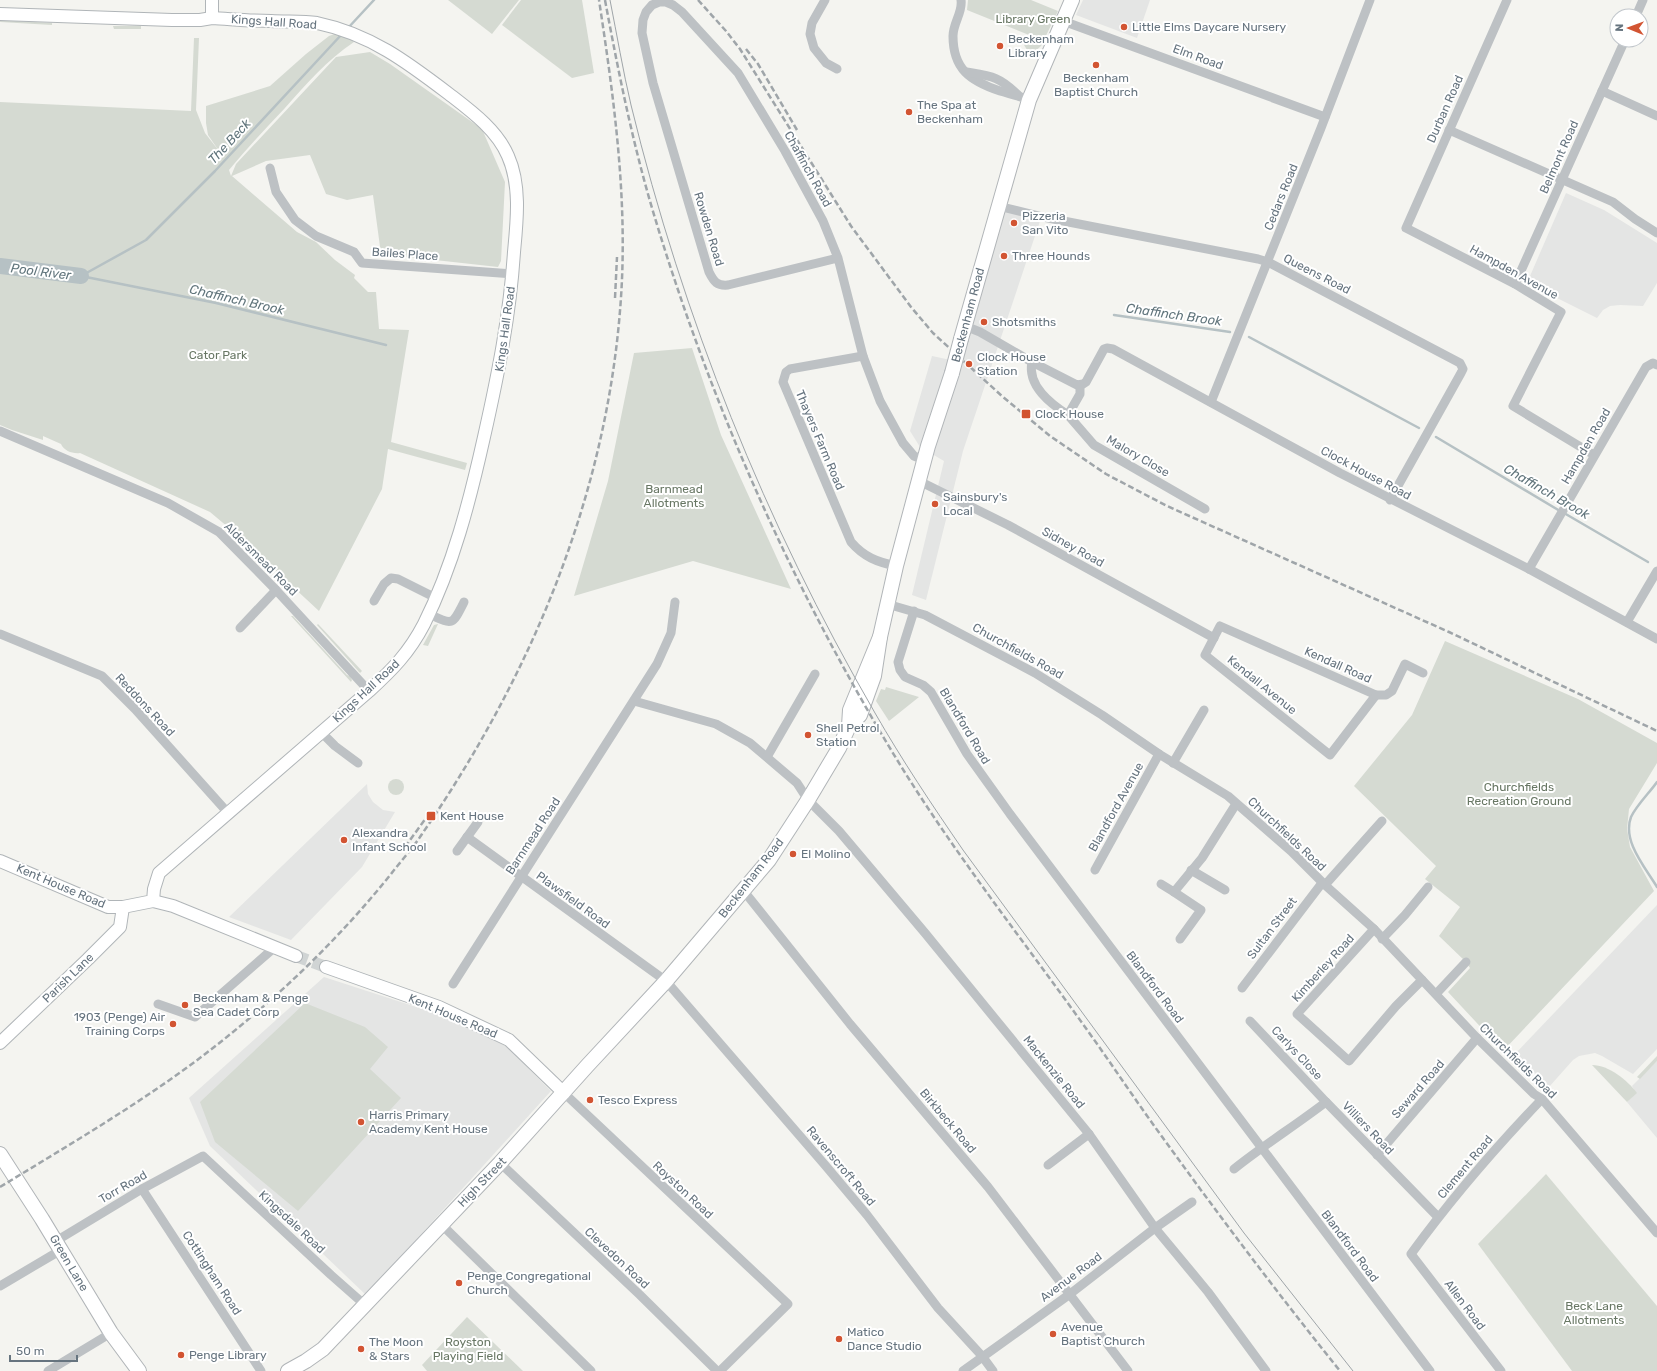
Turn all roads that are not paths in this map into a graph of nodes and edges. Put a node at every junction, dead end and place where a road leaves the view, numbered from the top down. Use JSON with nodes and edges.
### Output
{"nodes":[{"id":1,"x":212,"y":0,"type":"edge"},
{"id":2,"x":824,"y":0,"type":"edge"},
{"id":3,"x":961,"y":0,"type":"edge"},
{"id":4,"x":1072,"y":0,"type":"edge"},
{"id":5,"x":1370,"y":0,"type":"edge"},
{"id":6,"x":1508,"y":0,"type":"edge"},
{"id":7,"x":0,"y":14,"type":"edge"},
{"id":8,"x":212,"y":18,"type":"junction"},
{"id":9,"x":1063,"y":21,"type":"junction"},
{"id":10,"x":1621,"y":48,"type":"edge"},
{"id":11,"x":837,"y":68,"type":"dead end"},
{"id":12,"x":653,"y":84,"type":"joint"},
{"id":13,"x":1602,"y":91,"type":"junction"},
{"id":14,"x":1024,"y":97,"type":"junction"},
{"id":15,"x":1657,"y":116,"type":"edge"},
{"id":16,"x":1325,"y":117,"type":"junction"},
{"id":17,"x":1449,"y":130,"type":"junction"},
{"id":18,"x":270,"y":168,"type":"dead end"},
{"id":19,"x":1562,"y":180,"type":"junction"},
{"id":20,"x":998,"y":206,"type":"junction"},
{"id":21,"x":1406,"y":228,"type":"joint"},
{"id":22,"x":1657,"y":233,"type":"edge"},
{"id":23,"x":838,"y":258,"type":"junction"},
{"id":24,"x":1268,"y":262,"type":"junction"},
{"id":25,"x":513,"y":274,"type":"junction"},
{"id":26,"x":1515,"y":284,"type":"junction"},
{"id":27,"x":963,"y":332,"type":"junction"},
{"id":28,"x":863,"y":356,"type":"junction"},
{"id":29,"x":1032,"y":362,"type":"junction"},
{"id":30,"x":1657,"y":365,"type":"edge"},
{"id":31,"x":1080,"y":385,"type":"junction"},
{"id":32,"x":1211,"y":402,"type":"junction"},
{"id":33,"x":1068,"y":415,"type":"junction"},
{"id":34,"x":0,"y":431,"type":"edge"},
{"id":35,"x":1594,"y":455,"type":"junction"},
{"id":36,"x":924,"y":460,"type":"junction"},
{"id":37,"x":919,"y":481,"type":"junction"},
{"id":38,"x":1390,"y":500,"type":"junction"},
{"id":39,"x":1205,"y":509,"type":"dead end"},
{"id":40,"x":896,"y":566,"type":"junction"},
{"id":41,"x":1529,"y":569,"type":"junction"},
{"id":42,"x":1657,"y":571,"type":"edge"},
{"id":43,"x":276,"y":590,"type":"junction"},
{"id":44,"x":436,"y":598,"type":"junction"},
{"id":45,"x":374,"y":601,"type":"dead end"},
{"id":46,"x":464,"y":602,"type":"dead end"},
{"id":47,"x":675,"y":602,"type":"dead end"},
{"id":48,"x":887,"y":604,"type":"junction"},
{"id":49,"x":914,"y":611,"type":"junction"},
{"id":50,"x":429,"y":614,"type":"junction"},
{"id":51,"x":1627,"y":622,"type":"junction"},
{"id":52,"x":1220,"y":626,"type":"joint"},
{"id":53,"x":240,"y":628,"type":"dead end"},
{"id":54,"x":0,"y":634,"type":"edge"},
{"id":55,"x":1214,"y":638,"type":"junction"},
{"id":56,"x":1657,"y":639,"type":"edge"},
{"id":57,"x":1423,"y":673,"type":"dead end"},
{"id":58,"x":816,"y":674,"type":"dead end"},
{"id":59,"x":369,"y":691,"type":"junction"},
{"id":60,"x":1376,"y":695,"type":"junction"},
{"id":61,"x":634,"y":701,"type":"junction"},
{"id":62,"x":1204,"y":710,"type":"dead end"},
{"id":63,"x":321,"y":732,"type":"junction"},
{"id":64,"x":1159,"y":754,"type":"junction"},
{"id":65,"x":1330,"y":755,"type":"joint"},
{"id":66,"x":767,"y":757,"type":"junction"},
{"id":67,"x":358,"y":763,"type":"dead end"},
{"id":68,"x":1174,"y":763,"type":"junction"},
{"id":69,"x":808,"y":800,"type":"junction"},
{"id":70,"x":1236,"y":804,"type":"junction"},
{"id":71,"x":229,"y":814,"type":"junction"},
{"id":72,"x":1382,"y":821,"type":"dead end"},
{"id":73,"x":478,"y":822,"type":"dead end"},
{"id":74,"x":467,"y":837,"type":"junction"},
{"id":75,"x":457,"y":851,"type":"dead end"},
{"id":76,"x":0,"y":860,"type":"edge"},
{"id":77,"x":1095,"y":870,"type":"dead end"},
{"id":78,"x":1191,"y":870,"type":"junction"},
{"id":79,"x":521,"y":877,"type":"junction"},
{"id":80,"x":1161,"y":884,"type":"dead end"},
{"id":81,"x":1324,"y":884,"type":"junction"},
{"id":82,"x":1428,"y":887,"type":"dead end"},
{"id":83,"x":743,"y":890,"type":"junction"},
{"id":84,"x":1225,"y":890,"type":"dead end"},
{"id":85,"x":1174,"y":892,"type":"junction"},
{"id":86,"x":153,"y":901,"type":"junction"},
{"id":87,"x":123,"y":907,"type":"junction"},
{"id":88,"x":1374,"y":929,"type":"junction"},
{"id":89,"x":1180,"y":939,"type":"dead end"},
{"id":90,"x":1382,"y":939,"type":"junction"},
{"id":91,"x":275,"y":947,"type":"junction"},
{"id":92,"x":296,"y":956,"type":"tunnel mouth"},
{"id":93,"x":1466,"y":962,"type":"dead end"},
{"id":94,"x":326,"y":967,"type":"tunnel mouth"},
{"id":95,"x":1422,"y":980,"type":"junction"},
{"id":96,"x":666,"y":981,"type":"junction"},
{"id":97,"x":453,"y":984,"type":"dead end"},
{"id":98,"x":1242,"y":988,"type":"dead end"},
{"id":99,"x":1436,"y":994,"type":"junction"},
{"id":100,"x":158,"y":1004,"type":"dead end"},
{"id":101,"x":1250,"y":1021,"type":"dead end"},
{"id":102,"x":1477,"y":1038,"type":"junction"},
{"id":103,"x":0,"y":1043,"type":"edge"},
{"id":104,"x":564,"y":1093,"type":"junction"},
{"id":105,"x":1542,"y":1099,"type":"junction"},
{"id":106,"x":1326,"y":1102,"type":"junction"},
{"id":107,"x":1089,"y":1134,"type":"junction"},
{"id":108,"x":1261,"y":1147,"type":"junction"},
{"id":109,"x":0,"y":1154,"type":"edge"},
{"id":110,"x":1377,"y":1155,"type":"junction"},
{"id":111,"x":203,"y":1156,"type":"joint"},
{"id":112,"x":500,"y":1163,"type":"junction"},
{"id":113,"x":1048,"y":1165,"type":"dead end"},
{"id":114,"x":1234,"y":1169,"type":"dead end"},
{"id":115,"x":142,"y":1188,"type":"junction"},
{"id":116,"x":1192,"y":1202,"type":"dead end"},
{"id":117,"x":1438,"y":1217,"type":"junction"},
{"id":118,"x":441,"y":1224,"type":"junction"},
{"id":119,"x":1155,"y":1228,"type":"junction"},
{"id":120,"x":1657,"y":1233,"type":"edge"},
{"id":121,"x":58,"y":1245,"type":"junction"},
{"id":122,"x":1411,"y":1254,"type":"joint"},
{"id":123,"x":0,"y":1286,"type":"edge"},
{"id":124,"x":1070,"y":1294,"type":"junction"},
{"id":125,"x":365,"y":1305,"type":"junction"},
{"id":126,"x":111,"y":1333,"type":"junction"},
{"id":127,"x":982,"y":1356,"type":"junction"},
{"id":128,"x":48,"y":1371,"type":"edge"},
{"id":129,"x":140,"y":1371,"type":"edge"},
{"id":130,"x":261,"y":1371,"type":"edge"},
{"id":131,"x":288,"y":1371,"type":"edge"},
{"id":132,"x":591,"y":1371,"type":"edge"},
{"id":133,"x":717,"y":1371,"type":"edge"},
{"id":134,"x":720,"y":1371,"type":"edge"},
{"id":135,"x":963,"y":1371,"type":"edge"},
{"id":136,"x":993,"y":1371,"type":"edge"},
{"id":137,"x":1128,"y":1371,"type":"edge"},
{"id":138,"x":1266,"y":1371,"type":"edge"},
{"id":139,"x":1430,"y":1371,"type":"edge"},
{"id":140,"x":1500,"y":1371,"type":"edge"}],
"edges":[{"from":1,"to":8,"type":"street"},
{"from":2,"to":11,"type":"street"},
{"from":3,"to":14,"type":"street"},
{"from":4,"to":9,"type":"main road","name":"Beckenham Road"},
{"from":5,"to":16,"type":"street","name":"Cedars Road"},
{"from":6,"to":17,"type":"street","name":"Durban Road"},
{"from":7,"to":8,"type":"street","name":"Kings Hall Road"},
{"from":8,"to":25,"type":"street","name":"Kings Hall Road"},
{"from":9,"to":14,"type":"main road","name":"Beckenham Road"},
{"from":9,"to":16,"type":"street","name":"Elm Road"},
{"from":10,"to":13,"type":"street","name":"Belmont Road"},
{"from":12,"to":23,"type":"street","name":"Rowden Road"},
{"from":12,"to":23,"type":"street","name":"Chaffinch Road"},
{"from":13,"to":15,"type":"street"},
{"from":13,"to":19,"type":"street","name":"Belmont Road"},
{"from":14,"to":20,"type":"main road","name":"Beckenham Road"},
{"from":16,"to":24,"type":"street","name":"Cedars Road"},
{"from":17,"to":19,"type":"street"},
{"from":17,"to":21,"type":"street","name":"Durban Road"},
{"from":18,"to":25,"type":"street","name":"Bailes Place"},
{"from":19,"to":22,"type":"street"},
{"from":19,"to":26,"type":"street","name":"Belmont Road"},
{"from":20,"to":24,"type":"street","name":"Queens Road"},
{"from":20,"to":27,"type":"main road","name":"Beckenham Road"},
{"from":21,"to":26,"type":"street","name":"Hampden Avenue"},
{"from":23,"to":28,"type":"street","name":"Chaffinch Road"},
{"from":24,"to":32,"type":"street","name":"Cedars Road"},
{"from":24,"to":38,"type":"street","name":"Queens Road"},
{"from":25,"to":44,"type":"street","name":"Kings Hall Road"},
{"from":26,"to":35,"type":"street","name":"Hampden Avenue"},
{"from":27,"to":29,"type":"street"},
{"from":27,"to":36,"type":"main road","name":"Beckenham Road","bridge":true},
{"from":28,"to":36,"type":"street","name":"Chaffinch Road"},
{"from":28,"to":40,"type":"street","name":"Thayers Farm Road"},
{"from":29,"to":31,"type":"street"},
{"from":29,"to":33,"type":"street"},
{"from":30,"to":35,"type":"street","name":"Hampden Road"},
{"from":31,"to":32,"type":"street","name":"Clock House Road"},
{"from":31,"to":33,"type":"street","name":"Clock House Road"},
{"from":32,"to":38,"type":"street","name":"Clock House Road"},
{"from":33,"to":39,"type":"street","name":"Malory Close"},
{"from":34,"to":43,"type":"street","name":"Aldersmead Road"},
{"from":35,"to":41,"type":"street","name":"Hampden Road"},
{"from":36,"to":37,"type":"main road","name":"Beckenham Road"},
{"from":37,"to":40,"type":"main road","name":"Beckenham Road"},
{"from":37,"to":55,"type":"street","name":"Sidney Road"},
{"from":38,"to":41,"type":"street","name":"Clock House Road"},
{"from":40,"to":48,"type":"main road","name":"Beckenham Road"},
{"from":41,"to":51,"type":"street","name":"Clock House Road"},
{"from":42,"to":51,"type":"street"},
{"from":43,"to":53,"type":"street"},
{"from":43,"to":59,"type":"street","name":"Aldersmead Road"},
{"from":44,"to":45,"type":"street"},
{"from":44,"to":50,"type":"street","name":"Kings Hall Road"},
{"from":46,"to":50,"type":"street"},
{"from":47,"to":61,"type":"street","name":"Barnmead Road"},
{"from":48,"to":49,"type":"street","name":"Churchfields Road"},
{"from":48,"to":69,"type":"main road","name":"Beckenham Road"},
{"from":49,"to":64,"type":"street","name":"Churchfields Road"},
{"from":49,"to":108,"type":"street","name":"Blandford Road"},
{"from":50,"to":59,"type":"street","name":"Kings Hall Road"},
{"from":51,"to":56,"type":"street","name":"Clock House Road"},
{"from":52,"to":55,"type":"street","name":"Kendall Avenue"},
{"from":52,"to":60,"type":"street","name":"Kendall Road"},
{"from":54,"to":71,"type":"street","name":"Reddons Road"},
{"from":55,"to":65,"type":"street","name":"Kendall Avenue"},
{"from":57,"to":60,"type":"street"},
{"from":58,"to":66,"type":"street"},
{"from":59,"to":63,"type":"street","name":"Kings Hall Road"},
{"from":60,"to":65,"type":"street","name":"Kendall Road"},
{"from":61,"to":66,"type":"street"},
{"from":61,"to":79,"type":"street","name":"Barnmead Road"},
{"from":62,"to":68,"type":"street"},
{"from":63,"to":67,"type":"street"},
{"from":63,"to":71,"type":"street","name":"Kings Hall Road"},
{"from":64,"to":68,"type":"street","name":"Churchfields Road"},
{"from":64,"to":77,"type":"street","name":"Blandford Avenue"},
{"from":66,"to":69,"type":"street"},
{"from":68,"to":70,"type":"street","name":"Churchfields Road"},
{"from":69,"to":83,"type":"main road","name":"Beckenham Road"},
{"from":69,"to":107,"type":"street","name":"Mackenzie Road"},
{"from":70,"to":78,"type":"street"},
{"from":70,"to":81,"type":"street","name":"Churchfields Road"},
{"from":71,"to":86,"type":"street","name":"Kings Hall Road"},
{"from":72,"to":81,"type":"street","name":"Sultan Street"},
{"from":73,"to":74,"type":"street"},
{"from":74,"to":75,"type":"street"},
{"from":74,"to":79,"type":"street","name":"Plawsfield Road"},
{"from":76,"to":87,"type":"street","name":"Kent House Road"},
{"from":78,"to":84,"type":"street"},
{"from":78,"to":85,"type":"street"},
{"from":79,"to":96,"type":"street","name":"Plawsfield Road"},
{"from":79,"to":97,"type":"street","name":"Barnmead Road"},
{"from":80,"to":85,"type":"street"},
{"from":81,"to":88,"type":"street","name":"Churchfields Road"},
{"from":81,"to":98,"type":"street","name":"Sultan Street"},
{"from":82,"to":90,"type":"street"},
{"from":83,"to":96,"type":"main road","name":"Beckenham Road"},
{"from":83,"to":124,"type":"street","name":"Birkbeck Road"},
{"from":85,"to":89,"type":"street"},
{"from":86,"to":87,"type":"street"},
{"from":86,"to":91,"type":"street"},
{"from":87,"to":103,"type":"street","name":"Parish Lane"},
{"from":88,"to":90,"type":"street","name":"Churchfields Road"},
{"from":88,"to":95,"type":"street","name":"Kimberley Road"},
{"from":90,"to":95,"type":"street","name":"Churchfields Road"},
{"from":91,"to":92,"type":"street"},
{"from":91,"to":100,"type":"street"},
{"from":93,"to":99,"type":"street"},
{"from":94,"to":104,"type":"street","name":"Kent House Road"},
{"from":95,"to":99,"type":"street","name":"Churchfields Road"},
{"from":96,"to":104,"type":"main road","name":"High Street"},
{"from":96,"to":127,"type":"street","name":"Ravenscroft Road"},
{"from":99,"to":102,"type":"street","name":"Churchfields Road"},
{"from":101,"to":106,"type":"street","name":"Carlys Close"},
{"from":102,"to":105,"type":"street","name":"Churchfields Road"},
{"from":102,"to":110,"type":"street","name":"Seward Road"},
{"from":104,"to":112,"type":"main road","name":"High Street"},
{"from":104,"to":134,"type":"street","name":"Royston Road"},
{"from":105,"to":117,"type":"street","name":"Clement Road"},
{"from":105,"to":120,"type":"street","name":"Churchfields Road"},
{"from":106,"to":108,"type":"street","name":"Villiers Road"},
{"from":106,"to":110,"type":"street","name":"Villiers Road"},
{"from":107,"to":113,"type":"street"},
{"from":107,"to":119,"type":"street","name":"Mackenzie Road"},
{"from":108,"to":114,"type":"street","name":"Villiers Road"},
{"from":108,"to":139,"type":"street","name":"Blandford Road"},
{"from":109,"to":121,"type":"main road","name":"Green Lane"},
{"from":110,"to":117,"type":"street","name":"Villiers Road"},
{"from":111,"to":115,"type":"street","name":"Torr Road"},
{"from":111,"to":125,"type":"street","name":"Kingsdale Road"},
{"from":112,"to":118,"type":"main road","name":"High Street"},
{"from":112,"to":133,"type":"street","name":"Clevedon Road"},
{"from":115,"to":121,"type":"street","name":"Torr Road"},
{"from":115,"to":130,"type":"street","name":"Cottingham Road"},
{"from":116,"to":119,"type":"street","name":"Avenue Road"},
{"from":117,"to":122,"type":"street","name":"Clement Road"},
{"from":118,"to":125,"type":"main road","name":"High Street"},
{"from":118,"to":132,"type":"street"},
{"from":119,"to":124,"type":"street","name":"Avenue Road"},
{"from":119,"to":138,"type":"street","name":"Mackenzie Road"},
{"from":121,"to":123,"type":"street","name":"Torr Road"},
{"from":121,"to":126,"type":"main road","name":"Green Lane"},
{"from":122,"to":140,"type":"street","name":"Allen Road"},
{"from":124,"to":127,"type":"street","name":"Avenue Road"},
{"from":124,"to":137,"type":"street","name":"Birkbeck Road"},
{"from":125,"to":131,"type":"main road","name":"High Street"},
{"from":126,"to":128,"type":"street"},
{"from":126,"to":129,"type":"main road","name":"Green Lane"},
{"from":127,"to":135,"type":"street","name":"Avenue Road"},
{"from":127,"to":136,"type":"street","name":"Ravenscroft Road"}]}
